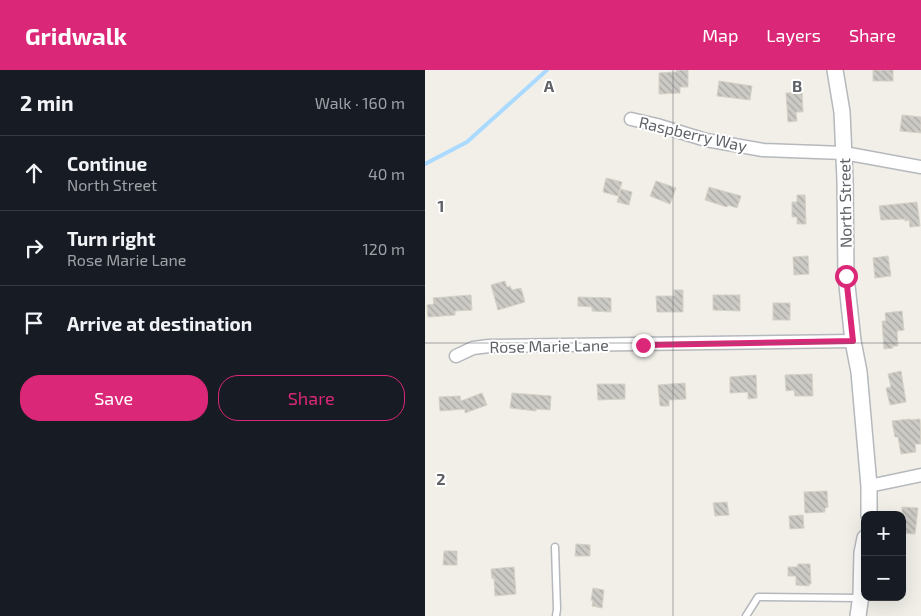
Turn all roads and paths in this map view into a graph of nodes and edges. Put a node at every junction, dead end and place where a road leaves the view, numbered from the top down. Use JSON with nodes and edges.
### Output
{"nodes":[{"id":1,"x":835,"y":70,"type":"edge"},
{"id":2,"x":631,"y":119,"type":"dead end"},
{"id":3,"x":844,"y":152,"type":"junction"},
{"id":4,"x":921,"y":167,"type":"edge"},
{"id":5,"x":853,"y":341,"type":"junction"},
{"id":6,"x":456,"y":356,"type":"dead end"},
{"id":7,"x":921,"y":476,"type":"edge"},
{"id":8,"x":869,"y":486,"type":"junction"},
{"id":9,"x":869,"y":511,"type":"edge"},
{"id":10,"x":555,"y":547,"type":"dead end"},
{"id":11,"x":862,"y":556,"type":"edge"},
{"id":12,"x":860,"y":598,"type":"junction"},
{"id":13,"x":556,"y":616,"type":"edge"},
{"id":14,"x":746,"y":616,"type":"edge"},
{"id":15,"x":857,"y":616,"type":"edge"}],
"edges":[{"from":1,"to":3,"type":"street","name":"North Street"},
{"from":2,"to":3,"type":"street","name":"Raspberry Way"},
{"from":3,"to":4,"type":"street","name":"Raspberry Way"},
{"from":3,"to":5,"type":"street","name":"North Street"},
{"from":5,"to":6,"type":"street","name":"Rose Marie Lane"},
{"from":5,"to":8,"type":"street","name":"North Street"},
{"from":7,"to":8,"type":"street"},
{"from":8,"to":9,"type":"street","name":"North Street"},
{"from":10,"to":13,"type":"lane"},
{"from":11,"to":12,"type":"street"},
{"from":12,"to":14,"type":"lane"},
{"from":12,"to":15,"type":"street"}]}
